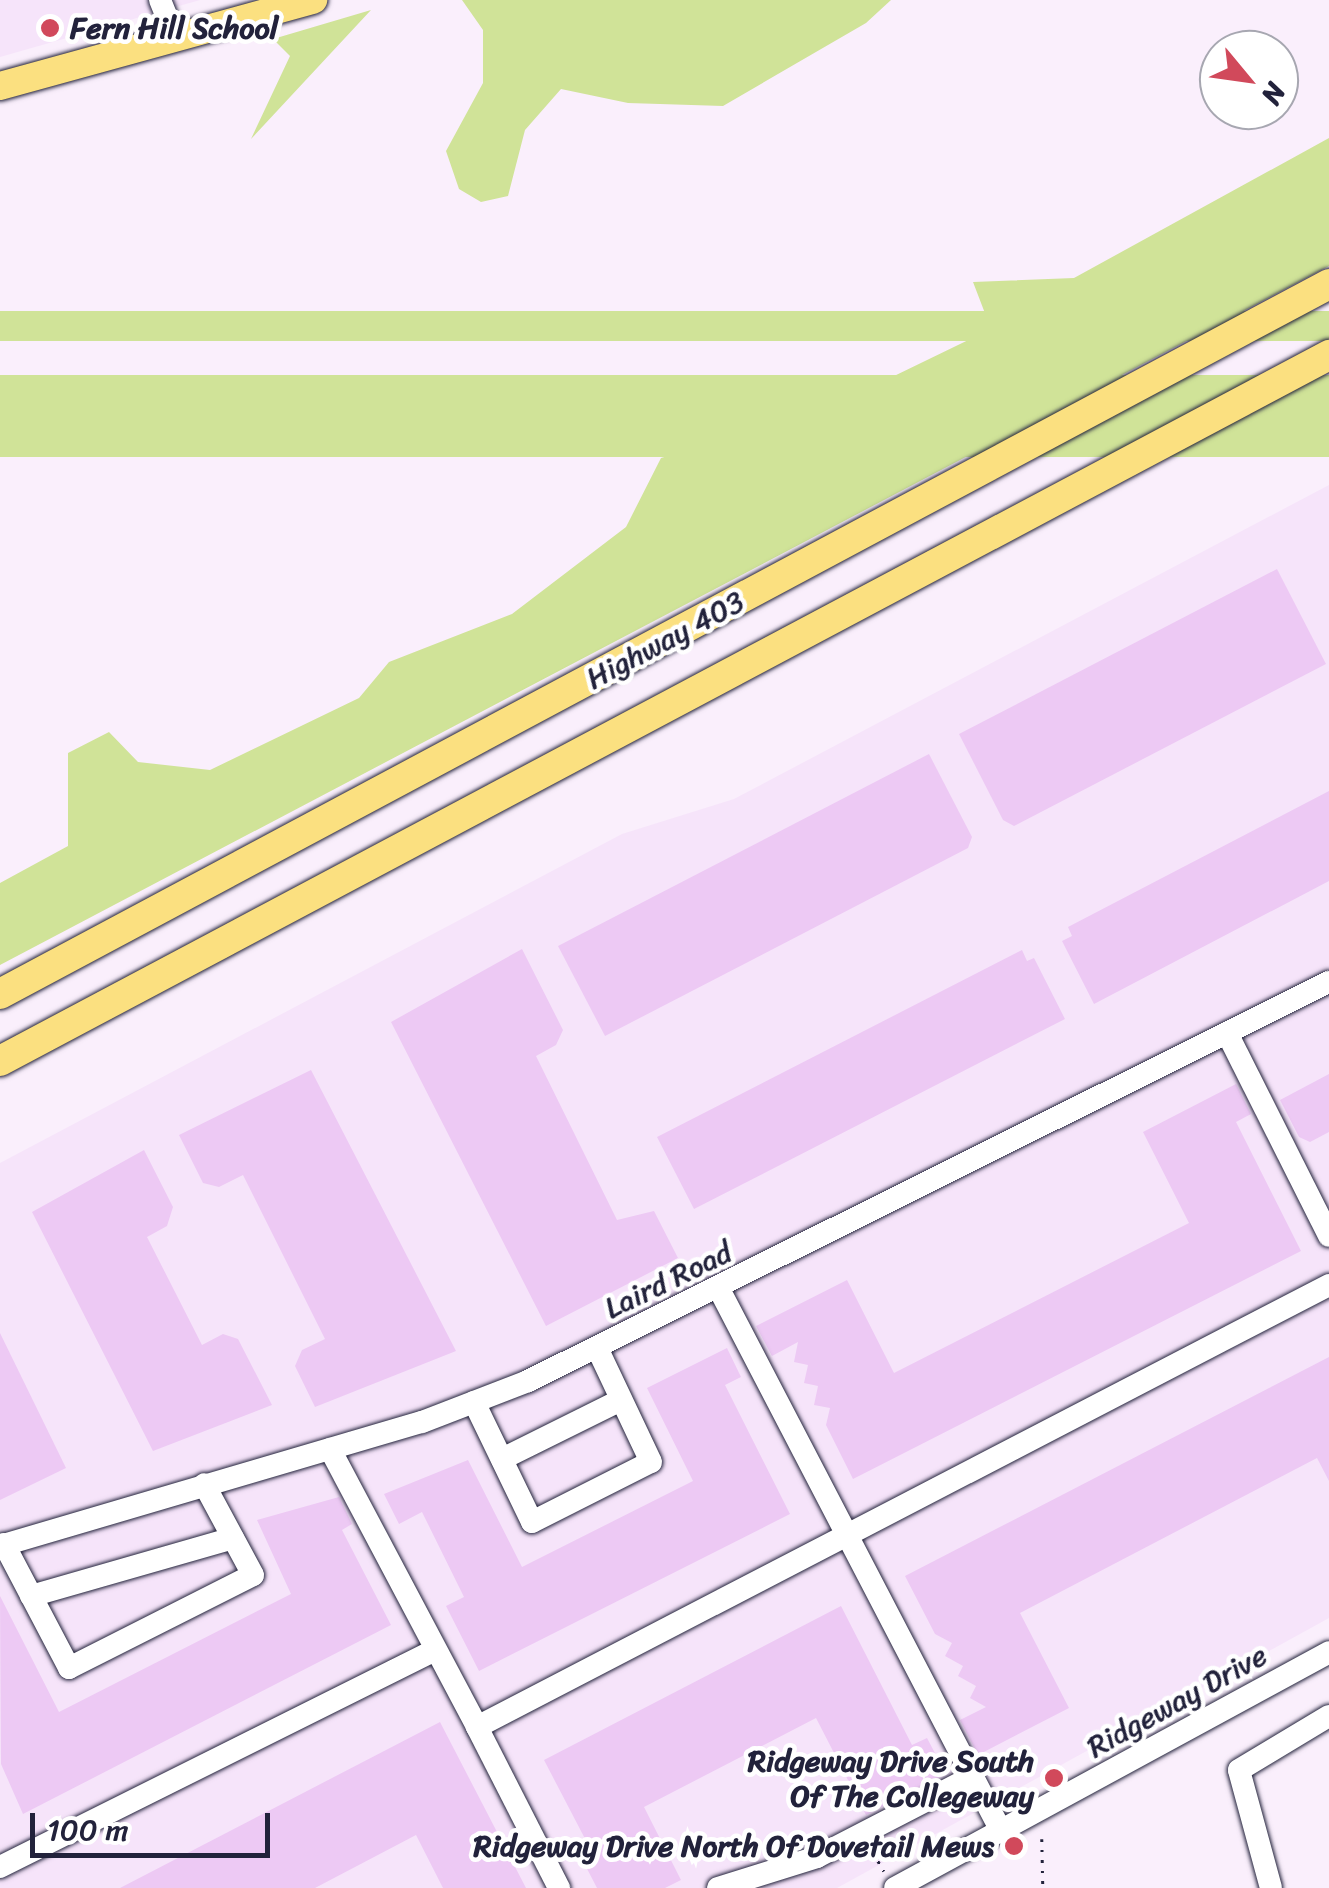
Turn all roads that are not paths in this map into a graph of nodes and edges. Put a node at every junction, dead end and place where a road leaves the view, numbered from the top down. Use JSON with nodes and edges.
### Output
{"nodes":[{"id":1,"x":160,"y":0,"type":"edge"},
{"id":2,"x":313,"y":0,"type":"edge"},
{"id":3,"x":175,"y":38,"type":"junction"},
{"id":4,"x":0,"y":86,"type":"edge"},
{"id":5,"x":1329,"y":284,"type":"edge"},
{"id":6,"x":1329,"y":355,"type":"edge"},
{"id":7,"x":1329,"y":982,"type":"edge"},
{"id":8,"x":0,"y":994,"type":"edge"},
{"id":9,"x":1227,"y":1033,"type":"junction"},
{"id":10,"x":0,"y":1060,"type":"edge"},
{"id":11,"x":1329,"y":1236,"type":"edge"},
{"id":12,"x":1329,"y":1285,"type":"edge"},
{"id":13,"x":719,"y":1289,"type":"junction"},
{"id":14,"x":597,"y":1348,"type":"junction"},
{"id":15,"x":621,"y":1400,"type":"junction"},
{"id":16,"x":474,"y":1402,"type":"junction"},
{"id":17,"x":330,"y":1449,"type":"junction"},
{"id":18,"x":502,"y":1459,"type":"junction"},
{"id":19,"x":204,"y":1484,"type":"junction"},
{"id":20,"x":840,"y":1532,"type":"junction"},
{"id":21,"x":233,"y":1538,"type":"junction"},
{"id":22,"x":2,"y":1545,"type":"edge"},
{"id":23,"x":31,"y":1596,"type":"junction"},
{"id":24,"x":431,"y":1652,"type":"junction"},
{"id":25,"x":1329,"y":1652,"type":"edge"},
{"id":26,"x":1329,"y":1716,"type":"edge"},
{"id":27,"x":476,"y":1726,"type":"junction"},
{"id":28,"x":972,"y":1777,"type":"junction"},
{"id":29,"x":1001,"y":1830,"type":"junction"},
{"id":30,"x":1,"y":1865,"type":"edge"},
{"id":31,"x":890,"y":1881,"type":"edge"},
{"id":32,"x":14,"y":1888,"type":"edge"},
{"id":33,"x":559,"y":1888,"type":"edge"},
{"id":34,"x":718,"y":1888,"type":"edge"},
{"id":35,"x":1271,"y":1888,"type":"edge"}],
"edges":[{"from":1,"to":3,"type":"street"},
{"from":2,"to":3,"type":"main road"},
{"from":3,"to":4,"type":"main road"},
{"from":5,"to":8,"type":"highway","name":"Highway 403"},
{"from":6,"to":10,"type":"highway","name":"Highway 403"},
{"from":7,"to":9,"type":"street","name":"Laird Road"},
{"from":9,"to":11,"type":"street"},
{"from":9,"to":13,"type":"street","name":"Laird Road"},
{"from":12,"to":20,"type":"street"},
{"from":13,"to":14,"type":"street","name":"Laird Road"},
{"from":13,"to":20,"type":"street"},
{"from":14,"to":15,"type":"street"},
{"from":14,"to":16,"type":"street","name":"Laird Road"},
{"from":15,"to":18,"type":"street"},
{"from":15,"to":18,"type":"street"},
{"from":16,"to":17,"type":"street","name":"Laird Road"},
{"from":16,"to":18,"type":"street"},
{"from":17,"to":19,"type":"street","name":"Laird Road"},
{"from":17,"to":24,"type":"street"},
{"from":19,"to":21,"type":"street"},
{"from":19,"to":22,"type":"street","name":"Laird Road"},
{"from":20,"to":27,"type":"street"},
{"from":20,"to":28,"type":"street"},
{"from":21,"to":23,"type":"street"},
{"from":21,"to":23,"type":"street"},
{"from":22,"to":23,"type":"street"},
{"from":24,"to":27,"type":"street"},
{"from":24,"to":30,"type":"street"},
{"from":25,"to":29,"type":"street","name":"Ridgeway Drive"},
{"from":26,"to":35,"type":"street"},
{"from":27,"to":33,"type":"street"},
{"from":28,"to":29,"type":"street"},
{"from":28,"to":34,"type":"street"},
{"from":29,"to":31,"type":"street","name":"Ridgeway Drive"},
{"from":30,"to":32,"type":"street"}]}
